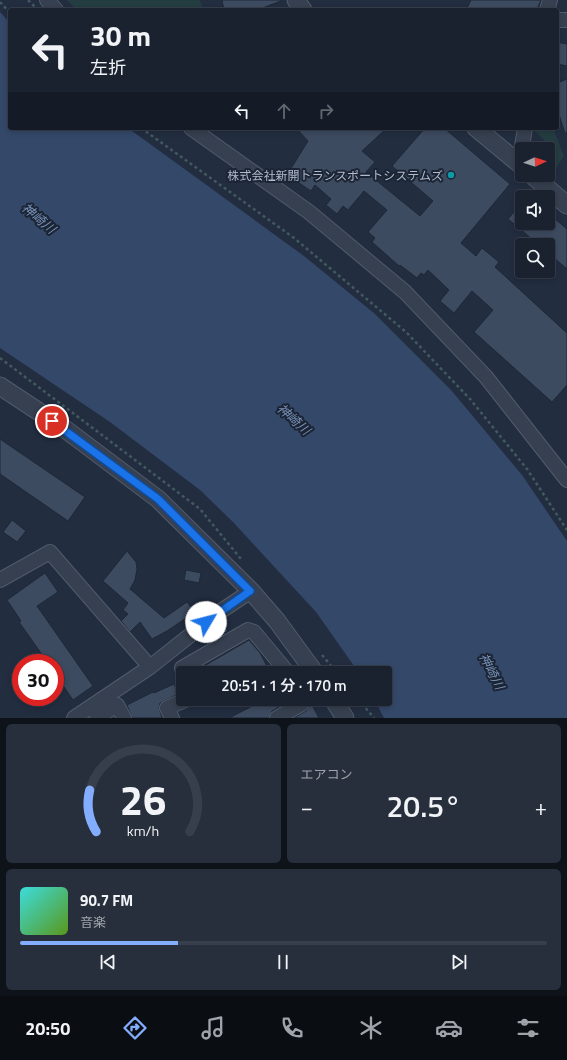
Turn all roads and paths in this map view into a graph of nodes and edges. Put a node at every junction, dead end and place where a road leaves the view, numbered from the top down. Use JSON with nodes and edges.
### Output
{"nodes":[{"id":1,"x":28,"y":0,"type":"edge"},
{"id":2,"x":47,"y":0,"type":"edge"},
{"id":3,"x":0,"y":2,"type":"edge"},
{"id":4,"x":36,"y":8,"type":"edge"},
{"id":5,"x":54,"y":8,"type":"edge"},
{"id":6,"x":8,"y":11,"type":"edge"},
{"id":7,"x":144,"y":130,"type":"edge"},
{"id":8,"x":194,"y":130,"type":"edge"},
{"id":9,"x":478,"y":130,"type":"edge"},
{"id":10,"x":525,"y":130,"type":"edge"},
{"id":11,"x":523,"y":142,"type":"edge"},
{"id":12,"x":515,"y":160,"type":"edge"},
{"id":13,"x":540,"y":182,"type":"edge"},
{"id":14,"x":567,"y":206,"type":"edge"},
{"id":15,"x":0,"y":386,"type":"edge"},
{"id":16,"x":567,"y":480,"type":"edge"},
{"id":17,"x":567,"y":530,"type":"edge"},
{"id":18,"x":0,"y":580,"type":"edge"},
{"id":19,"x":250,"y":591,"type":"junction"},
{"id":20,"x":185,"y":666,"type":"edge"},
{"id":21,"x":282,"y":666,"type":"edge"},
{"id":22,"x":310,"y":666,"type":"edge"},
{"id":23,"x":150,"y":667,"type":"junction"},
{"id":24,"x":176,"y":704,"type":"edge"},
{"id":25,"x":298,"y":706,"type":"edge"},
{"id":26,"x":337,"y":706,"type":"edge"},
{"id":27,"x":364,"y":706,"type":"edge"},
{"id":28,"x":74,"y":718,"type":"edge"},
{"id":29,"x":97,"y":718,"type":"edge"},
{"id":30,"x":124,"y":718,"type":"edge"},
{"id":31,"x":172,"y":718,"type":"edge"},
{"id":32,"x":278,"y":718,"type":"edge"},
{"id":33,"x":345,"y":718,"type":"edge"},
{"id":34,"x":374,"y":718,"type":"edge"}],
"edges":[{"from":1,"to":4,"type":"path"},
{"from":2,"to":5,"type":"street"},
{"from":3,"to":6,"type":"path"},
{"from":7,"to":17,"type":"path"},
{"from":8,"to":16,"type":"street"},
{"from":9,"to":12,"type":"street"},
{"from":10,"to":11,"type":"street"},
{"from":13,"to":14,"type":"street"},
{"from":15,"to":19,"type":"street"},
{"from":18,"to":23,"type":"street"},
{"from":19,"to":22,"type":"street"},
{"from":19,"to":23,"type":"street"},
{"from":20,"to":21,"type":"street"},
{"from":23,"to":28,"type":"street"},
{"from":24,"to":31,"type":"street"},
{"from":25,"to":32,"type":"street"},
{"from":26,"to":33,"type":"street"},
{"from":27,"to":34,"type":"path"},
{"from":29,"to":30,"type":"street"}]}
